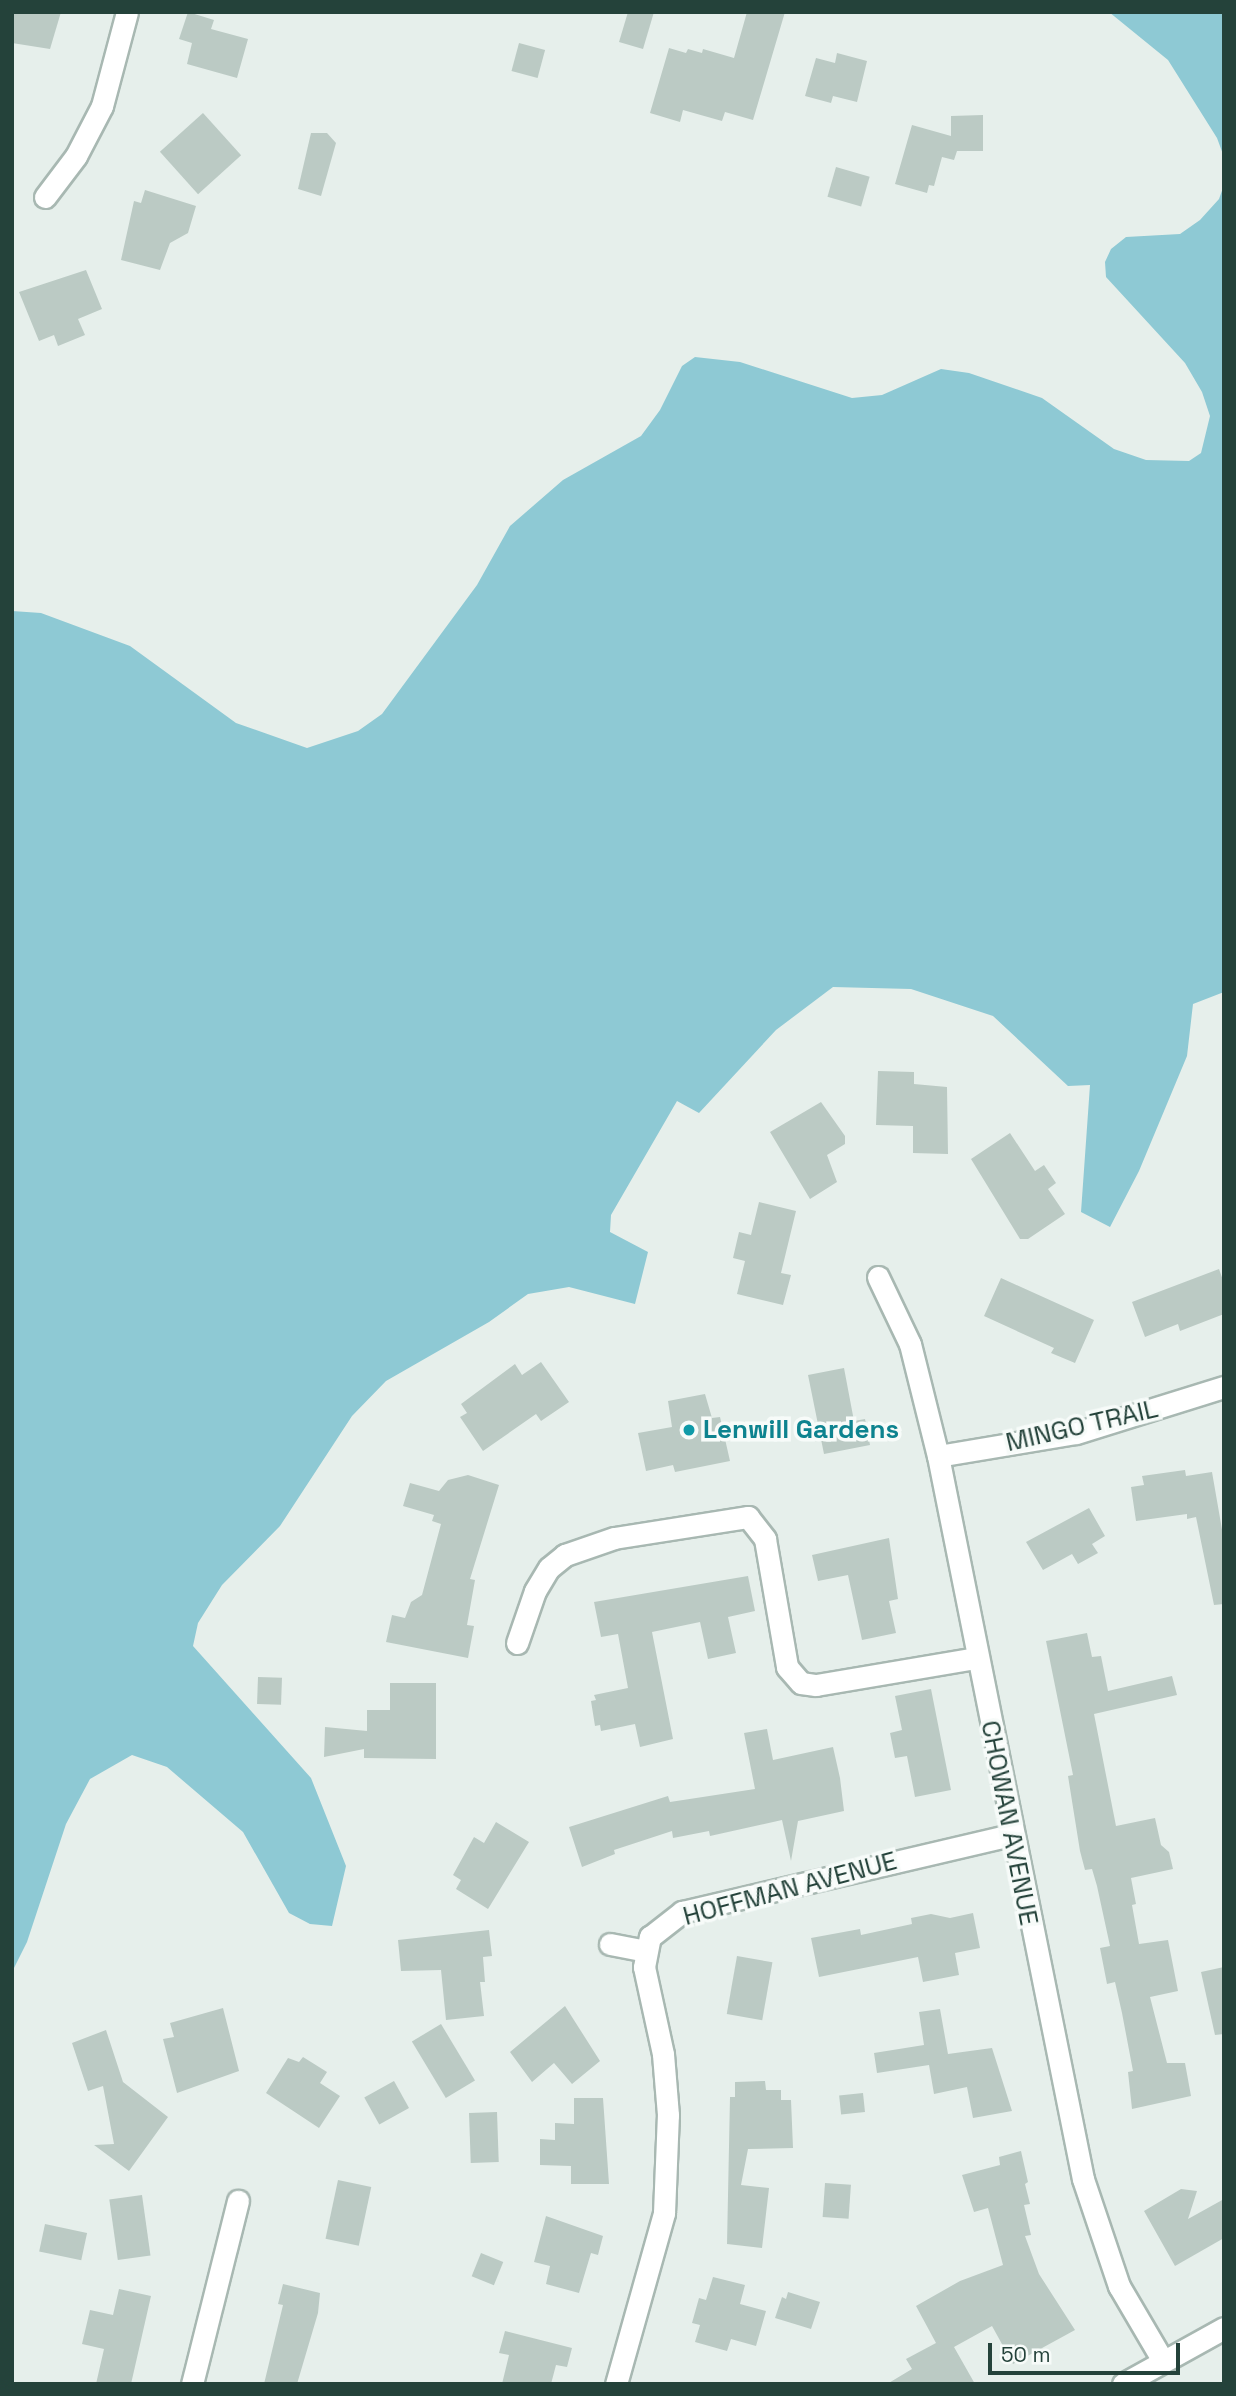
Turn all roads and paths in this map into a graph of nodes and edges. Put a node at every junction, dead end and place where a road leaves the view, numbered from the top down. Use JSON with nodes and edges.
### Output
{"nodes":[{"id":1,"x":127,"y":12,"type":"edge"},
{"id":2,"x":45,"y":197,"type":"dead end"},
{"id":3,"x":878,"y":1277,"type":"dead end"},
{"id":4,"x":1224,"y":1387,"type":"edge"},
{"id":5,"x":938,"y":1456,"type":"junction"},
{"id":6,"x":517,"y":1643,"type":"dead end"},
{"id":7,"x":976,"y":1658,"type":"junction"},
{"id":8,"x":1011,"y":1835,"type":"junction"},
{"id":9,"x":610,"y":1944,"type":"dead end"},
{"id":10,"x":646,"y":1951,"type":"junction"},
{"id":11,"x":238,"y":2201,"type":"dead end"},
{"id":12,"x":1224,"y":2328,"type":"edge"},
{"id":13,"x":1163,"y":2361,"type":"junction"},
{"id":14,"x":192,"y":2384,"type":"edge"},
{"id":15,"x":616,"y":2384,"type":"edge"},
{"id":16,"x":1123,"y":2384,"type":"edge"}],
"edges":[{"from":1,"to":2,"type":"street"},
{"from":3,"to":5,"type":"street","name":"CHOWAN AVENUE"},
{"from":4,"to":5,"type":"street","name":"MINGO TRAIL"},
{"from":5,"to":7,"type":"street","name":"CHOWAN AVENUE"},
{"from":6,"to":7,"type":"street"},
{"from":7,"to":8,"type":"street","name":"CHOWAN AVENUE"},
{"from":8,"to":10,"type":"street","name":"HOFFMAN AVENUE"},
{"from":8,"to":13,"type":"street","name":"CHOWAN AVENUE"},
{"from":9,"to":10,"type":"street"},
{"from":10,"to":15,"type":"street"},
{"from":11,"to":14,"type":"street"},
{"from":12,"to":13,"type":"street"},
{"from":13,"to":16,"type":"street"}]}
